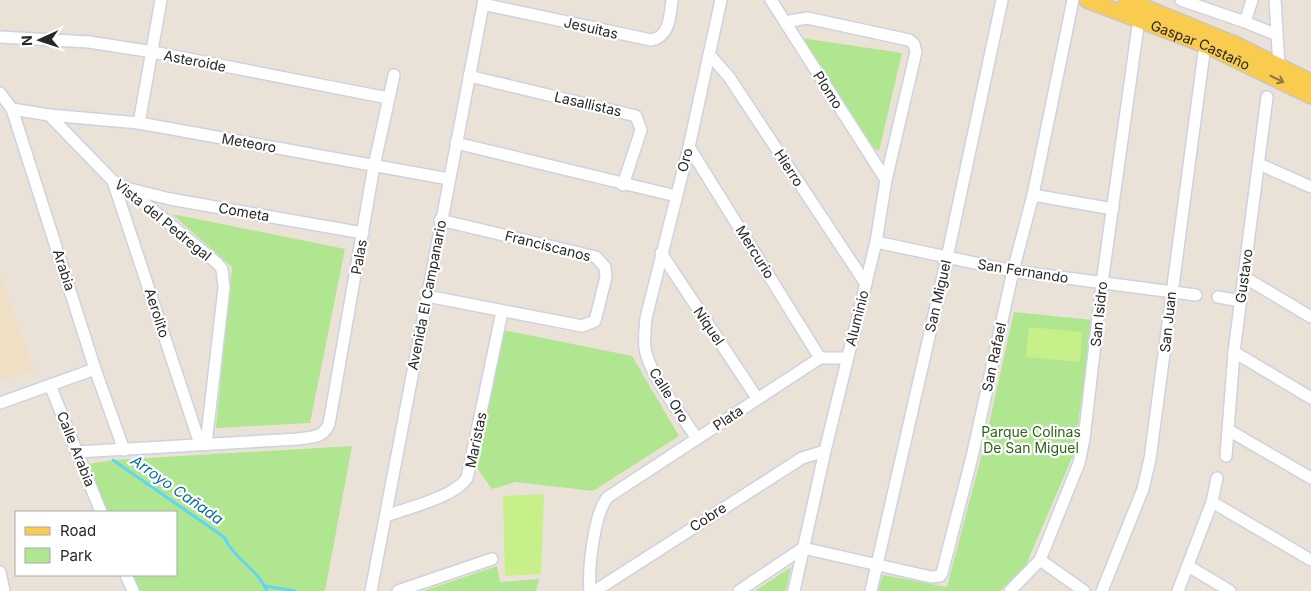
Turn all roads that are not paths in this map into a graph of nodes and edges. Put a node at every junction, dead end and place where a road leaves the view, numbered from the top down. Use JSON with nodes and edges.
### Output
{"nodes":[{"id":1,"x":161,"y":0,"type":"edge"},
{"id":2,"x":672,"y":0,"type":"edge"},
{"id":3,"x":721,"y":0,"type":"edge"},
{"id":4,"x":771,"y":0,"type":"edge"},
{"id":5,"x":1002,"y":0,"type":"edge"},
{"id":6,"x":1073,"y":0,"type":"edge"},
{"id":7,"x":1087,"y":0,"type":"edge"},
{"id":8,"x":1126,"y":0,"type":"edge"},
{"id":9,"x":1181,"y":0,"type":"edge"},
{"id":10,"x":1252,"y":0,"type":"edge"},
{"id":11,"x":1275,"y":0,"type":"edge"},
{"id":12,"x":484,"y":2,"type":"edge"},
{"id":13,"x":1139,"y":19,"type":"junction"},
{"id":14,"x":785,"y":22,"type":"junction"},
{"id":15,"x":1244,"y":22,"type":"junction"},
{"id":16,"x":1277,"y":35,"type":"junction"},
{"id":17,"x":0,"y":37,"type":"edge"},
{"id":18,"x":1206,"y":45,"type":"junction"},
{"id":19,"x":153,"y":52,"type":"junction"},
{"id":20,"x":710,"y":54,"type":"junction"},
{"id":21,"x":1279,"y":66,"type":"junction"},
{"id":22,"x":394,"y":75,"type":"dead end"},
{"id":23,"x":469,"y":76,"type":"junction"},
{"id":24,"x":1311,"y":82,"type":"edge"},
{"id":25,"x":0,"y":93,"type":"edge"},
{"id":26,"x":1311,"y":96,"type":"edge"},
{"id":27,"x":1266,"y":97,"type":"dead end"},
{"id":28,"x":388,"y":98,"type":"junction"},
{"id":29,"x":12,"y":109,"type":"junction"},
{"id":30,"x":49,"y":115,"type":"junction"},
{"id":31,"x":139,"y":124,"type":"junction"},
{"id":32,"x":456,"y":143,"type":"junction"},
{"id":33,"x":689,"y":147,"type":"junction"},
{"id":34,"x":1260,"y":164,"type":"junction"},
{"id":35,"x":374,"y":166,"type":"junction"},
{"id":36,"x":449,"y":179,"type":"junction"},
{"id":37,"x":886,"y":180,"type":"junction"},
{"id":38,"x":113,"y":181,"type":"junction"},
{"id":39,"x":623,"y":185,"type":"junction"},
{"id":40,"x":1311,"y":187,"type":"edge"},
{"id":41,"x":126,"y":188,"type":"junction"},
{"id":42,"x":1033,"y":195,"type":"junction"},
{"id":43,"x":676,"y":196,"type":"junction"},
{"id":44,"x":1113,"y":209,"type":"junction"},
{"id":45,"x":440,"y":220,"type":"junction"},
{"id":46,"x":363,"y":234,"type":"junction"},
{"id":47,"x":876,"y":242,"type":"junction"},
{"id":48,"x":661,"y":254,"type":"junction"},
{"id":49,"x":947,"y":258,"type":"junction"},
{"id":50,"x":1013,"y":271,"type":"junction"},
{"id":51,"x":1244,"y":277,"type":"junction"},
{"id":52,"x":1102,"y":283,"type":"junction"},
{"id":53,"x":866,"y":284,"type":"junction"},
{"id":54,"x":1172,"y":292,"type":"junction"},
{"id":55,"x":1196,"y":295,"type":"dead end"},
{"id":56,"x":427,"y":296,"type":"junction"},
{"id":57,"x":1218,"y":297,"type":"dead end"},
{"id":58,"x":1241,"y":301,"type":"junction"},
{"id":59,"x":502,"y":312,"type":"junction"},
{"id":60,"x":1311,"y":317,"type":"edge"},
{"id":61,"x":646,"y":318,"type":"joint"},
{"id":62,"x":1234,"y":352,"type":"junction"},
{"id":63,"x":820,"y":358,"type":"junction"},
{"id":64,"x":847,"y":358,"type":"junction"},
{"id":65,"x":96,"y":369,"type":"junction"},
{"id":66,"x":50,"y":386,"type":"junction"},
{"id":67,"x":757,"y":398,"type":"junction"},
{"id":68,"x":1311,"y":398,"type":"edge"},
{"id":69,"x":0,"y":403,"type":"edge"},
{"id":70,"x":1230,"y":431,"type":"junction"},
{"id":71,"x":697,"y":439,"type":"junction"},
{"id":72,"x":203,"y":444,"type":"junction"},
{"id":73,"x":124,"y":450,"type":"junction"},
{"id":74,"x":825,"y":451,"type":"junction"},
{"id":75,"x":77,"y":452,"type":"junction"},
{"id":76,"x":1226,"y":456,"type":"dead end"},
{"id":77,"x":1217,"y":478,"type":"dead end"},
{"id":78,"x":1311,"y":478,"type":"edge"},
{"id":79,"x":1212,"y":502,"type":"junction"},
{"id":80,"x":101,"y":511,"type":"edge"},
{"id":81,"x":386,"y":516,"type":"junction"},
{"id":82,"x":803,"y":548,"type":"junction"},
{"id":83,"x":492,"y":559,"type":"dead end"},
{"id":84,"x":1040,"y":560,"type":"junction"},
{"id":85,"x":1311,"y":560,"type":"edge"},
{"id":86,"x":876,"y":564,"type":"junction"},
{"id":87,"x":1188,"y":566,"type":"junction"},
{"id":88,"x":0,"y":572,"type":"edge"},
{"id":89,"x":126,"y":576,"type":"edge"},
{"id":90,"x":4,"y":591,"type":"edge"},
{"id":91,"x":132,"y":591,"type":"edge"},
{"id":92,"x":371,"y":591,"type":"edge"},
{"id":93,"x":398,"y":591,"type":"edge"},
{"id":94,"x":590,"y":591,"type":"edge"},
{"id":95,"x":595,"y":591,"type":"edge"},
{"id":96,"x":739,"y":591,"type":"edge"},
{"id":97,"x":794,"y":591,"type":"edge"},
{"id":98,"x":871,"y":591,"type":"edge"},
{"id":99,"x":1010,"y":591,"type":"edge"},
{"id":100,"x":1084,"y":591,"type":"edge"},
{"id":101,"x":1102,"y":591,"type":"edge"},
{"id":102,"x":1178,"y":591,"type":"edge"},
{"id":103,"x":1230,"y":591,"type":"edge"}],
"edges":[{"from":1,"to":19,"type":"street"},
{"from":2,"to":12,"type":"street","name":"Jesuitas"},
{"from":3,"to":20,"type":"street","name":"Oro"},
{"from":4,"to":14,"type":"street","name":"Plomo"},
{"from":5,"to":49,"type":"street","name":"San Miguel"},
{"from":6,"to":42,"type":"street","name":"San Rafael"},
{"from":7,"to":13,"type":"main road","name":"Gaspar Castaño"},
{"from":8,"to":21,"type":"main road","name":"Gaspar Castaño"},
{"from":9,"to":15,"type":"street"},
{"from":10,"to":15,"type":"street"},
{"from":11,"to":16,"type":"street"},
{"from":12,"to":23,"type":"street","name":"Avenida El Campanario"},
{"from":13,"to":18,"type":"main road","name":"Gaspar Castaño"},
{"from":13,"to":44,"type":"street","name":"San Isidro"},
{"from":14,"to":37,"type":"street","name":"Plomo"},
{"from":14,"to":37,"type":"street","name":"Aluminio"},
{"from":15,"to":16,"type":"street"},
{"from":16,"to":21,"type":"street"},
{"from":17,"to":19,"type":"street","name":"Asteroide"},
{"from":18,"to":26,"type":"main road","name":"Gaspar Castaño","one_way":true},
{"from":18,"to":54,"type":"street","name":"San Juan"},
{"from":19,"to":28,"type":"street","name":"Asteroide"},
{"from":19,"to":31,"type":"street"},
{"from":20,"to":33,"type":"street","name":"Oro"},
{"from":20,"to":53,"type":"street","name":"Hierro"},
{"from":21,"to":24,"type":"main road","name":"Gaspar Castaño"},
{"from":22,"to":28,"type":"street","name":"Palas"},
{"from":23,"to":32,"type":"street","name":"Avenida El Campanario"},
{"from":23,"to":39,"type":"street","name":"Lasallistas"},
{"from":25,"to":29,"type":"street","name":"Arabia"},
{"from":27,"to":34,"type":"street","name":"Gustavo"},
{"from":28,"to":35,"type":"street","name":"Palas"},
{"from":29,"to":30,"type":"street"},
{"from":29,"to":65,"type":"street","name":"Arabia"},
{"from":30,"to":31,"type":"street","name":"Meteoro"},
{"from":30,"to":38,"type":"street","name":"Vista del Pedregal"},
{"from":31,"to":35,"type":"street","name":"Meteoro"},
{"from":32,"to":36,"type":"street","name":"Avenida El Campanario"},
{"from":32,"to":39,"type":"street"},
{"from":33,"to":43,"type":"street","name":"Oro"},
{"from":33,"to":63,"type":"street","name":"Mercurio"},
{"from":34,"to":40,"type":"street"},
{"from":34,"to":51,"type":"street","name":"Gustavo"},
{"from":35,"to":36,"type":"street","name":"Meteoro"},
{"from":35,"to":46,"type":"street","name":"Palas"},
{"from":36,"to":45,"type":"street","name":"Avenida El Campanario"},
{"from":37,"to":47,"type":"street","name":"Aluminio"},
{"from":38,"to":41,"type":"street","name":"Vista del Pedregal"},
{"from":38,"to":72,"type":"street","name":"Aerolito"},
{"from":39,"to":43,"type":"street"},
{"from":41,"to":46,"type":"street","name":"Cometa"},
{"from":41,"to":72,"type":"street","name":"Vista del Pedregal"},
{"from":42,"to":44,"type":"street"},
{"from":42,"to":50,"type":"street","name":"San Rafael"},
{"from":43,"to":48,"type":"street","name":"Oro"},
{"from":44,"to":52,"type":"street","name":"San Isidro"},
{"from":45,"to":56,"type":"street","name":"Avenida El Campanario"},
{"from":45,"to":59,"type":"street","name":"Franciscanos"},
{"from":46,"to":72,"type":"street","name":"Palas"},
{"from":47,"to":49,"type":"street","name":"San Fernando"},
{"from":47,"to":53,"type":"street","name":"Aluminio"},
{"from":48,"to":61,"type":"street","name":"Oro"},
{"from":48,"to":67,"type":"street","name":"Níquel"},
{"from":49,"to":50,"type":"street","name":"San Fernando"},
{"from":49,"to":86,"type":"street","name":"San Miguel"},
{"from":50,"to":52,"type":"street","name":"San Fernando"},
{"from":50,"to":86,"type":"street","name":"San Rafael"},
{"from":51,"to":58,"type":"street","name":"Gustavo"},
{"from":51,"to":60,"type":"street"},
{"from":52,"to":54,"type":"street","name":"San Fernando"},
{"from":52,"to":84,"type":"street","name":"San Isidro"},
{"from":53,"to":64,"type":"street","name":"Aluminio"},
{"from":54,"to":55,"type":"street","name":"San Fernando"},
{"from":54,"to":101,"type":"street","name":"San Juan"},
{"from":56,"to":59,"type":"street","name":"Franciscanos"},
{"from":56,"to":81,"type":"street","name":"Avenida El Campanario"},
{"from":57,"to":58,"type":"street"},
{"from":58,"to":62,"type":"street","name":"Gustavo"},
{"from":59,"to":81,"type":"street","name":"Maristas"},
{"from":61,"to":71,"type":"street","name":"Calle Oro"},
{"from":62,"to":68,"type":"street"},
{"from":62,"to":70,"type":"street","name":"Gustavo"},
{"from":63,"to":64,"type":"street"},
{"from":63,"to":67,"type":"street","name":"Plata"},
{"from":64,"to":74,"type":"street","name":"Aluminio"},
{"from":65,"to":66,"type":"street"},
{"from":65,"to":73,"type":"street","name":"Arabia"},
{"from":66,"to":69,"type":"street"},
{"from":66,"to":75,"type":"street","name":"Calle Arabia"},
{"from":67,"to":71,"type":"street","name":"Plata"},
{"from":70,"to":76,"type":"street","name":"Gustavo"},
{"from":70,"to":78,"type":"street"},
{"from":71,"to":94,"type":"street","name":"Plata"},
{"from":72,"to":73,"type":"street"},
{"from":73,"to":75,"type":"street"},
{"from":74,"to":82,"type":"street","name":"Aluminio"},
{"from":74,"to":95,"type":"street","name":"Cobre"},
{"from":75,"to":80,"type":"street","name":"Calle Arabia"},
{"from":77,"to":79,"type":"street"},
{"from":79,"to":85,"type":"street"},
{"from":79,"to":87,"type":"street"},
{"from":81,"to":92,"type":"street","name":"Avenida El Campanario"},
{"from":82,"to":86,"type":"street","name":"San Rafael"},
{"from":82,"to":96,"type":"street"},
{"from":82,"to":97,"type":"street","name":"Aluminio"},
{"from":83,"to":93,"type":"street"},
{"from":84,"to":99,"type":"street","name":"San Isidro"},
{"from":84,"to":100,"type":"street"},
{"from":86,"to":98,"type":"street","name":"San Miguel"},
{"from":87,"to":102,"type":"street"},
{"from":87,"to":103,"type":"street"},
{"from":88,"to":90,"type":"street"},
{"from":89,"to":91,"type":"street"}]}
